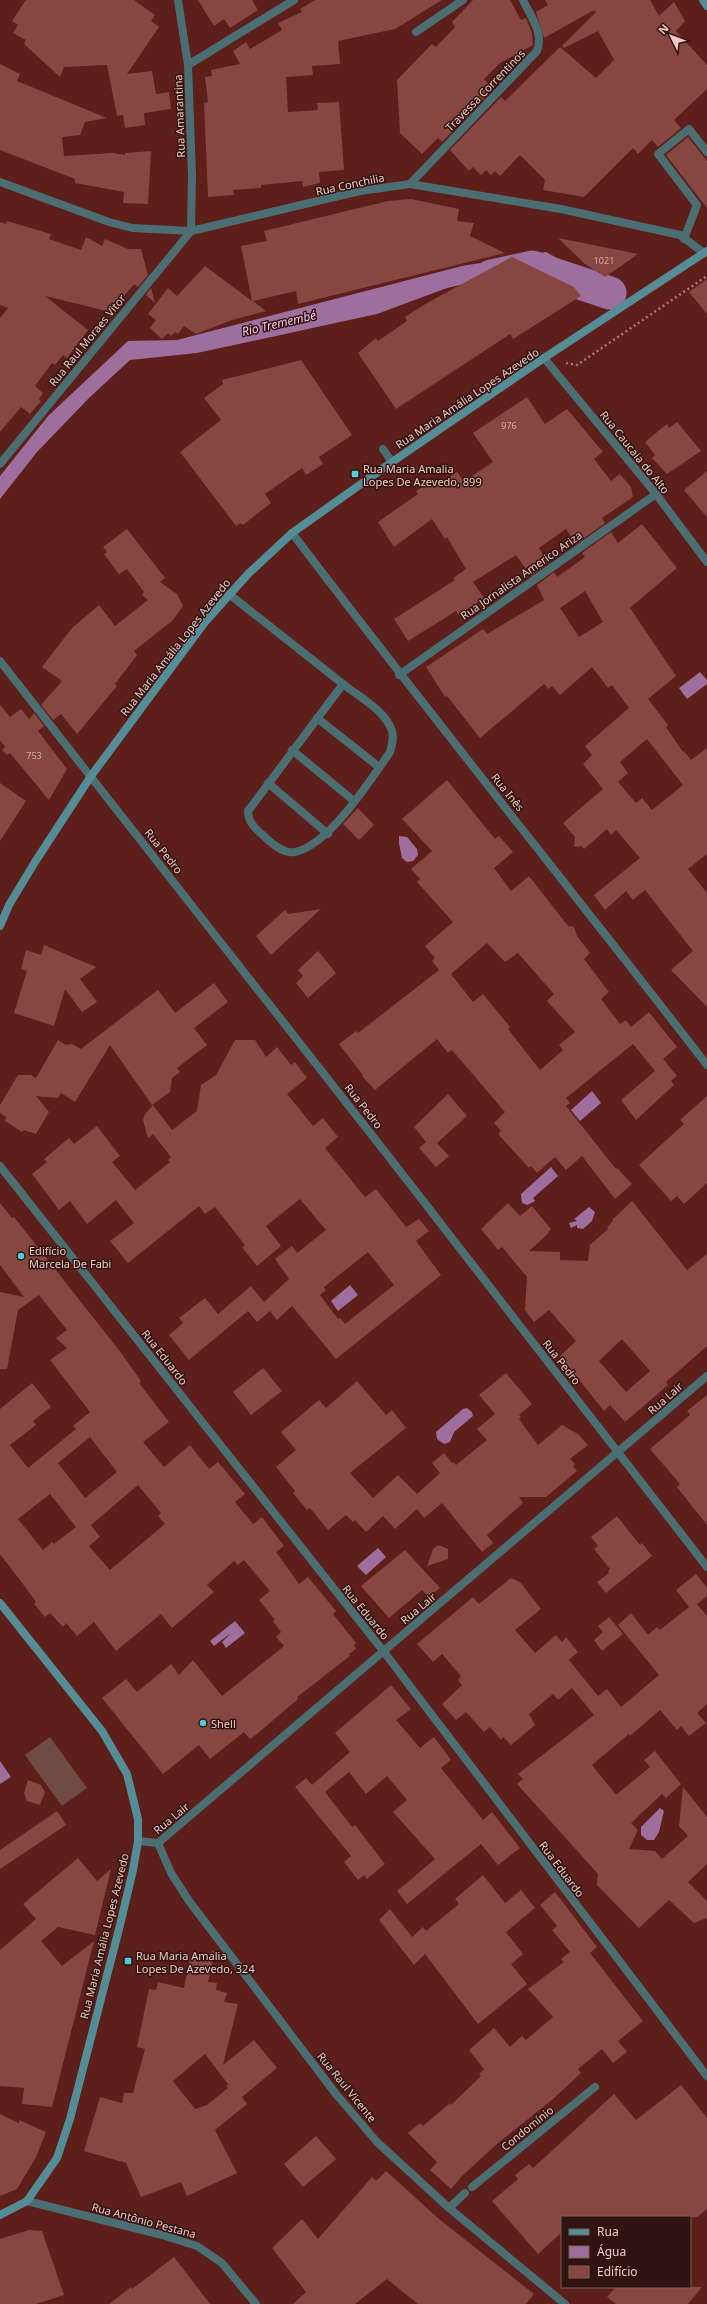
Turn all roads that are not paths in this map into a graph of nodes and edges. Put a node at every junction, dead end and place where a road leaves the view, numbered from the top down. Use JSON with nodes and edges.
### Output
{"nodes":[{"id":1,"x":178,"y":0,"type":"edge"},
{"id":2,"x":294,"y":0,"type":"edge"},
{"id":3,"x":463,"y":0,"type":"edge"},
{"id":4,"x":523,"y":0,"type":"edge"},
{"id":5,"x":703,"y":0,"type":"edge"},
{"id":6,"x":707,"y":6,"type":"edge"},
{"id":7,"x":416,"y":32,"type":"dead end"},
{"id":8,"x":188,"y":65,"type":"junction"},
{"id":9,"x":707,"y":152,"type":"edge"},
{"id":10,"x":0,"y":182,"type":"edge"},
{"id":11,"x":410,"y":184,"type":"junction"},
{"id":12,"x":191,"y":231,"type":"junction"},
{"id":13,"x":684,"y":239,"type":"junction"},
{"id":14,"x":706,"y":252,"type":"edge"},
{"id":15,"x":544,"y":358,"type":"junction"},
{"id":16,"x":384,"y":449,"type":"dead end"},
{"id":17,"x":392,"y":462,"type":"junction"},
{"id":18,"x":0,"y":464,"type":"edge"},
{"id":19,"x":656,"y":494,"type":"junction"},
{"id":20,"x":292,"y":533,"type":"junction"},
{"id":21,"x":707,"y":562,"type":"edge"},
{"id":22,"x":229,"y":594,"type":"junction"},
{"id":23,"x":0,"y":661,"type":"edge"},
{"id":24,"x":400,"y":675,"type":"junction"},
{"id":25,"x":343,"y":684,"type":"junction"},
{"id":26,"x":317,"y":718,"type":"junction"},
{"id":27,"x":292,"y":750,"type":"junction"},
{"id":28,"x":379,"y":767,"type":"junction"},
{"id":29,"x":91,"y":776,"type":"junction"},
{"id":30,"x":268,"y":783,"type":"junction"},
{"id":31,"x":354,"y":801,"type":"junction"},
{"id":32,"x":328,"y":834,"type":"junction"},
{"id":33,"x":0,"y":926,"type":"edge"},
{"id":34,"x":707,"y":1065,"type":"edge"},
{"id":35,"x":0,"y":1166,"type":"edge"},
{"id":36,"x":707,"y":1376,"type":"edge"},
{"id":37,"x":619,"y":1452,"type":"junction"},
{"id":38,"x":707,"y":1567,"type":"edge"},
{"id":39,"x":0,"y":1603,"type":"edge"},
{"id":40,"x":384,"y":1652,"type":"junction"},
{"id":41,"x":138,"y":1841,"type":"junction"},
{"id":42,"x":158,"y":1843,"type":"junction"},
{"id":43,"x":707,"y":2076,"type":"edge"},
{"id":44,"x":595,"y":2087,"type":"dead end"},
{"id":45,"x":27,"y":2201,"type":"junction"},
{"id":46,"x":448,"y":2208,"type":"junction"},
{"id":47,"x":0,"y":2215,"type":"edge"},
{"id":48,"x":256,"y":2304,"type":"edge"},
{"id":49,"x":565,"y":2304,"type":"edge"}],
"edges":[{"from":1,"to":8,"type":"street","name":"Rua Amarantina"},
{"from":2,"to":8,"type":"street"},
{"from":3,"to":7,"type":"street"},
{"from":4,"to":11,"type":"street","name":"Travessa Correntinos"},
{"from":5,"to":6,"type":"main road"},
{"from":8,"to":12,"type":"street","name":"Rua Amarantina"},
{"from":9,"to":13,"type":"street"},
{"from":10,"to":12,"type":"street","name":"Rua Conchilia"},
{"from":11,"to":12,"type":"street","name":"Rua Conchilia"},
{"from":11,"to":13,"type":"street","name":"Rua Conchilia"},
{"from":12,"to":18,"type":"street","name":"Rua Raul Moraes Vitor"},
{"from":13,"to":14,"type":"street","name":"Rua Conchilia"},
{"from":14,"to":15,"type":"main road","name":"Rua Maria Amália Lopes Azevedo"},
{"from":15,"to":17,"type":"main road","name":"Rua Maria Amália Lopes Azevedo"},
{"from":15,"to":19,"type":"street","name":"Rua Caucaia do Alto"},
{"from":16,"to":17,"type":"street"},
{"from":17,"to":20,"type":"main road","name":"Rua Maria Amália Lopes Azevedo"},
{"from":19,"to":21,"type":"street","name":"Rua Caucaia do Alto"},
{"from":19,"to":24,"type":"street","name":"Rua Jornalista Americo Ariza"},
{"from":20,"to":22,"type":"main road","name":"Rua Maria Amália Lopes Azevedo"},
{"from":20,"to":24,"type":"street","name":"Rua Inês"},
{"from":22,"to":25,"type":"street"},
{"from":22,"to":29,"type":"main road","name":"Rua Maria Amália Lopes Azevedo"},
{"from":23,"to":29,"type":"street","name":"Rua Pedro"},
{"from":24,"to":34,"type":"street","name":"Rua Inês"},
{"from":25,"to":26,"type":"street"},
{"from":25,"to":28,"type":"street"},
{"from":26,"to":27,"type":"street"},
{"from":26,"to":28,"type":"street"},
{"from":27,"to":30,"type":"street"},
{"from":27,"to":31,"type":"street"},
{"from":28,"to":31,"type":"street"},
{"from":29,"to":33,"type":"main road","name":"Rua Maria Amália Lopes Azevedo"},
{"from":29,"to":37,"type":"street","name":"Rua Pedro"},
{"from":30,"to":32,"type":"street"},
{"from":30,"to":32,"type":"street"},
{"from":31,"to":32,"type":"street"},
{"from":35,"to":40,"type":"street","name":"Rua Eduardo"},
{"from":36,"to":37,"type":"street","name":"Rua Lair"},
{"from":37,"to":38,"type":"street","name":"Rua Pedro"},
{"from":37,"to":40,"type":"street","name":"Rua Lair"},
{"from":39,"to":41,"type":"main road","name":"Rua Maria Amália Lopes Azevedo"},
{"from":40,"to":42,"type":"street","name":"Rua Lair"},
{"from":40,"to":43,"type":"street","name":"Rua Eduardo"},
{"from":41,"to":42,"type":"street","name":"Rua Lair"},
{"from":41,"to":45,"type":"main road","name":"Rua Maria Amália Lopes Azevedo"},
{"from":42,"to":46,"type":"street","name":"Rua Raul Vicente"},
{"from":44,"to":46,"type":"street","name":"Condomínio"},
{"from":45,"to":47,"type":"main road","name":"Rua Maria Amália Lopes Azevedo"},
{"from":45,"to":48,"type":"street","name":"Rua Antônio Pestana"},
{"from":46,"to":49,"type":"street","name":"Rua Raul Vicente"}]}
